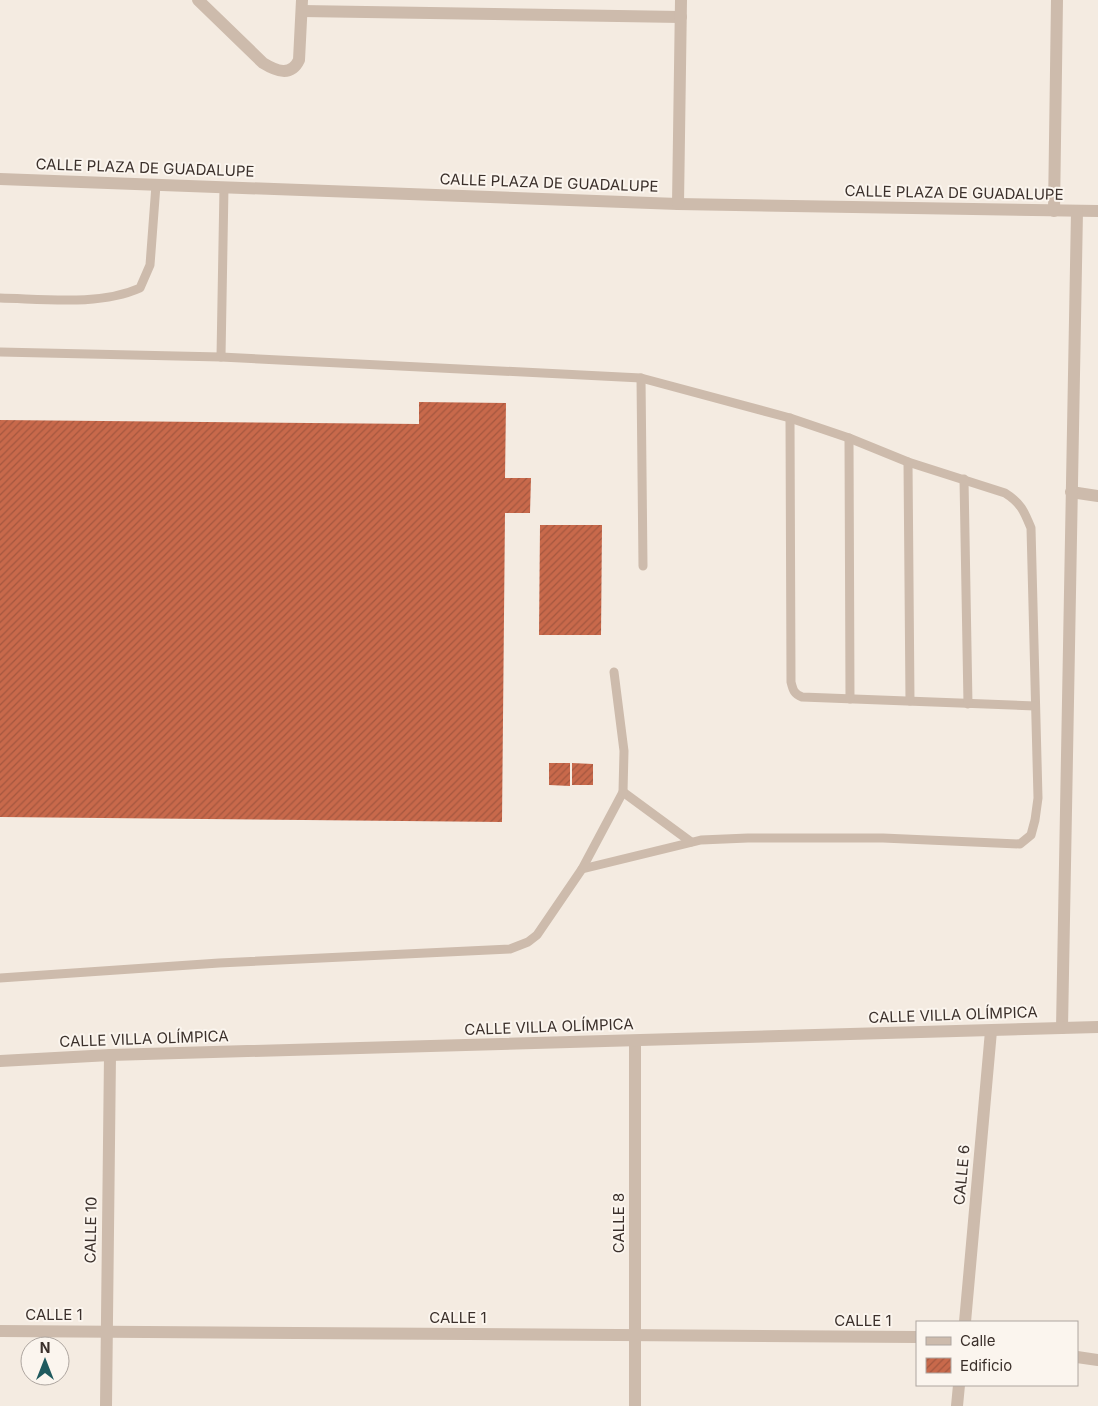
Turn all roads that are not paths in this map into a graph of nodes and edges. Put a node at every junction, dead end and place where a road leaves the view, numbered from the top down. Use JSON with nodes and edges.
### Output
{"nodes":[{"id":1,"x":198,"y":0,"type":"edge"},
{"id":2,"x":682,"y":0,"type":"edge"},
{"id":3,"x":1057,"y":0,"type":"edge"},
{"id":4,"x":302,"y":6,"type":"edge"},
{"id":5,"x":681,"y":17,"type":"junction"},
{"id":6,"x":0,"y":179,"type":"edge"},
{"id":7,"x":156,"y":185,"type":"junction"},
{"id":8,"x":224,"y":187,"type":"junction"},
{"id":9,"x":678,"y":204,"type":"junction"},
{"id":10,"x":1054,"y":211,"type":"junction"},
{"id":11,"x":1076,"y":211,"type":"junction"},
{"id":12,"x":1098,"y":211,"type":"edge"},
{"id":13,"x":0,"y":298,"type":"edge"},
{"id":14,"x":0,"y":352,"type":"edge"},
{"id":15,"x":221,"y":358,"type":"junction"},
{"id":16,"x":641,"y":378,"type":"junction"},
{"id":17,"x":790,"y":418,"type":"junction"},
{"id":18,"x":849,"y":438,"type":"junction"},
{"id":19,"x":908,"y":462,"type":"junction"},
{"id":20,"x":964,"y":479,"type":"junction"},
{"id":21,"x":1072,"y":492,"type":"junction"},
{"id":22,"x":1098,"y":496,"type":"edge"},
{"id":23,"x":643,"y":566,"type":"dead end"},
{"id":24,"x":614,"y":672,"type":"dead end"},
{"id":25,"x":850,"y":699,"type":"junction"},
{"id":26,"x":910,"y":701,"type":"junction"},
{"id":27,"x":968,"y":704,"type":"junction"},
{"id":28,"x":1035,"y":706,"type":"junction"},
{"id":29,"x":622,"y":792,"type":"junction"},
{"id":30,"x":691,"y":842,"type":"junction"},
{"id":31,"x":582,"y":869,"type":"junction"},
{"id":32,"x":0,"y":978,"type":"edge"},
{"id":33,"x":1098,"y":1027,"type":"edge"},
{"id":34,"x":1062,"y":1028,"type":"junction"},
{"id":35,"x":991,"y":1031,"type":"junction"},
{"id":36,"x":635,"y":1041,"type":"junction"},
{"id":37,"x":110,"y":1055,"type":"junction"},
{"id":38,"x":0,"y":1061,"type":"edge"},
{"id":39,"x":965,"y":1321,"type":"edge"},
{"id":40,"x":0,"y":1331,"type":"edge"},
{"id":41,"x":106,"y":1332,"type":"junction"},
{"id":42,"x":636,"y":1335,"type":"junction"},
{"id":43,"x":916,"y":1337,"type":"edge"},
{"id":44,"x":1078,"y":1357,"type":"edge"},
{"id":45,"x":1098,"y":1360,"type":"edge"},
{"id":46,"x":960,"y":1386,"type":"edge"},
{"id":47,"x":106,"y":1406,"type":"edge"},
{"id":48,"x":635,"y":1406,"type":"edge"},
{"id":49,"x":957,"y":1406,"type":"edge"}],
"edges":[{"from":1,"to":4,"type":"street"},
{"from":2,"to":5,"type":"street"},
{"from":3,"to":10,"type":"street"},
{"from":4,"to":5,"type":"street"},
{"from":5,"to":9,"type":"street"},
{"from":6,"to":7,"type":"street","name":"CALLE PLAZA DE GUADALUPE"},
{"from":7,"to":8,"type":"street","name":"CALLE PLAZA DE GUADALUPE"},
{"from":7,"to":13,"type":"lane"},
{"from":8,"to":9,"type":"street","name":"CALLE PLAZA DE GUADALUPE"},
{"from":8,"to":15,"type":"lane"},
{"from":9,"to":10,"type":"street","name":"CALLE PLAZA DE GUADALUPE"},
{"from":10,"to":11,"type":"street","name":"CALLE PLAZA DE GUADALUPE"},
{"from":11,"to":12,"type":"street","name":"CALLE PLAZA DE GUADALUPE"},
{"from":11,"to":21,"type":"street"},
{"from":14,"to":15,"type":"lane"},
{"from":15,"to":16,"type":"lane"},
{"from":16,"to":17,"type":"lane"},
{"from":16,"to":23,"type":"lane"},
{"from":17,"to":18,"type":"lane"},
{"from":17,"to":25,"type":"lane"},
{"from":18,"to":19,"type":"lane"},
{"from":18,"to":25,"type":"lane"},
{"from":19,"to":20,"type":"lane"},
{"from":19,"to":26,"type":"lane"},
{"from":20,"to":27,"type":"lane"},
{"from":20,"to":28,"type":"lane"},
{"from":21,"to":22,"type":"street"},
{"from":21,"to":34,"type":"street"},
{"from":24,"to":29,"type":"lane"},
{"from":25,"to":26,"type":"lane"},
{"from":26,"to":27,"type":"lane"},
{"from":27,"to":28,"type":"lane"},
{"from":28,"to":30,"type":"lane"},
{"from":29,"to":30,"type":"lane"},
{"from":29,"to":31,"type":"lane"},
{"from":30,"to":31,"type":"lane"},
{"from":31,"to":32,"type":"lane"},
{"from":33,"to":34,"type":"street","name":"CALLE VILLA OLÍMPICA"},
{"from":34,"to":35,"type":"street","name":"CALLE VILLA OLÍMPICA"},
{"from":35,"to":36,"type":"street","name":"CALLE VILLA OLÍMPICA"},
{"from":35,"to":39,"type":"street","name":"CALLE 6"},
{"from":36,"to":37,"type":"street","name":"CALLE VILLA OLÍMPICA"},
{"from":36,"to":42,"type":"street","name":"CALLE 8"},
{"from":37,"to":38,"type":"street","name":"CALLE VILLA OLÍMPICA"},
{"from":37,"to":41,"type":"street","name":"CALLE 10"},
{"from":40,"to":41,"type":"street","name":"CALLE 1"},
{"from":41,"to":42,"type":"street","name":"CALLE 1"},
{"from":41,"to":47,"type":"street","name":"CALLE 10"},
{"from":42,"to":43,"type":"street","name":"CALLE 1"},
{"from":42,"to":48,"type":"street","name":"CALLE 8"},
{"from":44,"to":45,"type":"street"},
{"from":46,"to":49,"type":"street"}]}
